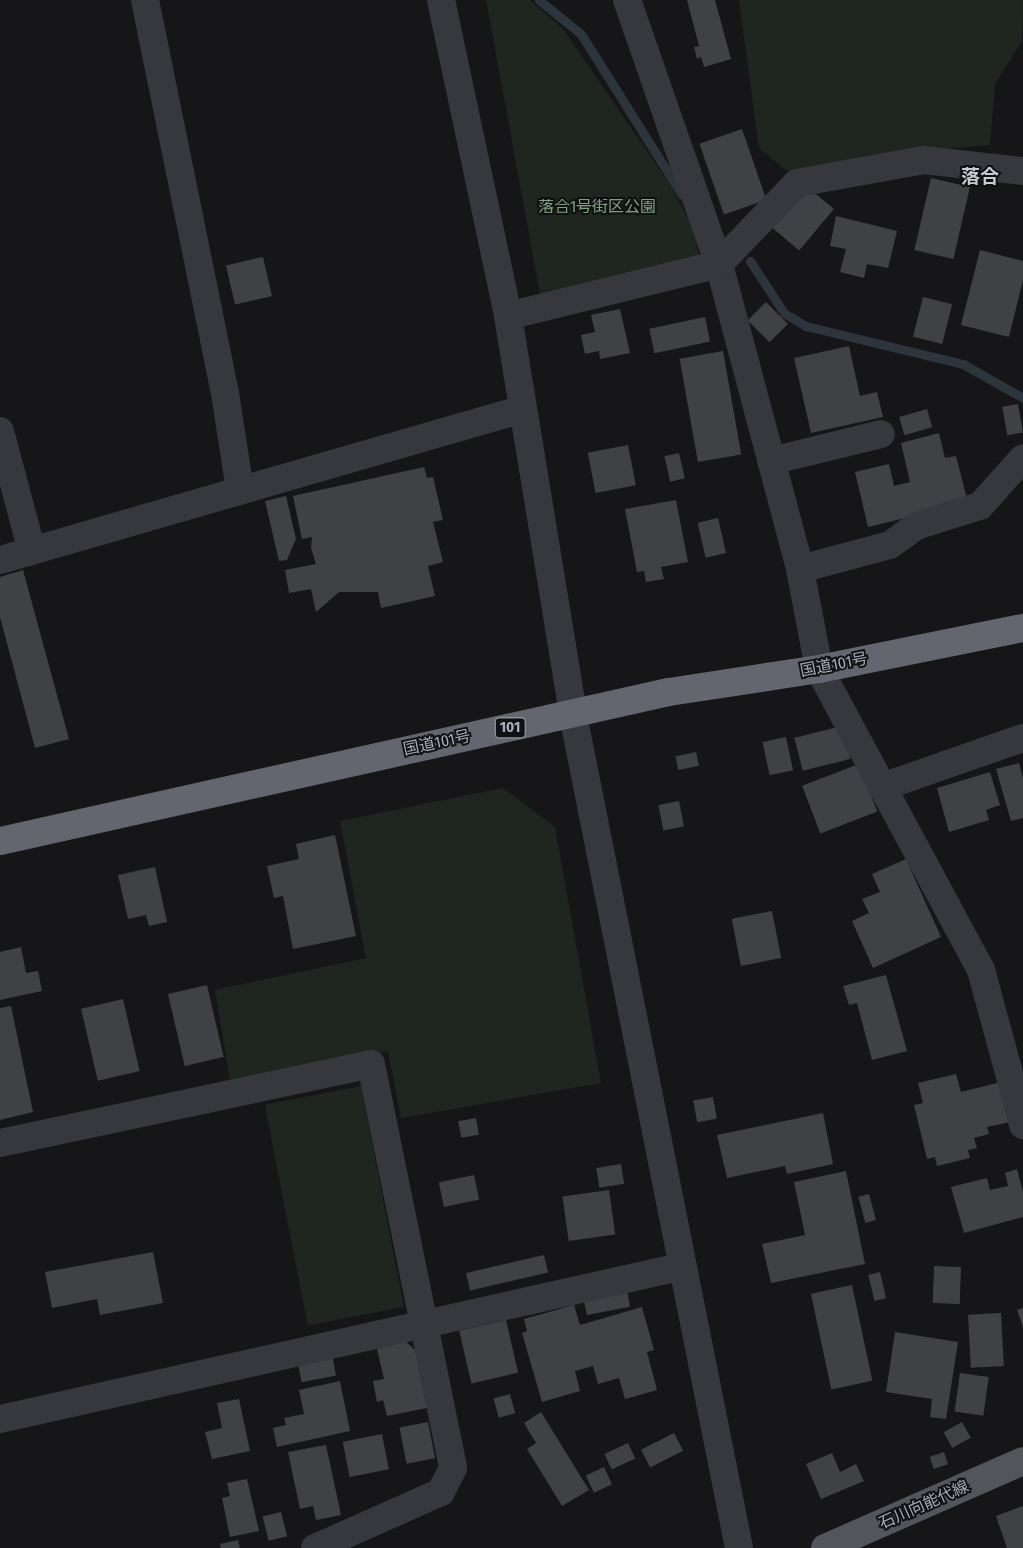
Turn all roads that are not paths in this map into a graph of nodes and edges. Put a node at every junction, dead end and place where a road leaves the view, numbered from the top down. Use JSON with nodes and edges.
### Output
{"nodes":[{"id":1,"x":144,"y":0,"type":"edge"},
{"id":2,"x":441,"y":0,"type":"edge"},
{"id":3,"x":627,"y":0,"type":"edge"},
{"id":4,"x":1023,"y":171,"type":"edge"},
{"id":5,"x":719,"y":264,"type":"junction"},
{"id":6,"x":508,"y":316,"type":"junction"},
{"id":7,"x":523,"y":409,"type":"junction"},
{"id":8,"x":0,"y":431,"type":"edge"},
{"id":9,"x":881,"y":434,"type":"dead end"},
{"id":10,"x":1023,"y":458,"type":"edge"},
{"id":11,"x":772,"y":461,"type":"junction"},
{"id":12,"x":240,"y":490,"type":"junction"},
{"id":13,"x":32,"y":551,"type":"junction"},
{"id":14,"x":0,"y":560,"type":"edge"},
{"id":15,"x":800,"y":569,"type":"junction"},
{"id":16,"x":1023,"y":628,"type":"edge"},
{"id":17,"x":819,"y":669,"type":"junction"},
{"id":18,"x":573,"y":714,"type":"junction"},
{"id":19,"x":1023,"y":738,"type":"edge"},
{"id":20,"x":882,"y":787,"type":"junction"},
{"id":21,"x":0,"y":841,"type":"edge"},
{"id":22,"x":1016,"y":1073,"type":"edge"},
{"id":23,"x":1023,"y":1125,"type":"edge"},
{"id":24,"x":0,"y":1143,"type":"edge"},
{"id":25,"x":680,"y":1267,"type":"junction"},
{"id":26,"x":423,"y":1322,"type":"junction"},
{"id":27,"x":0,"y":1418,"type":"edge"},
{"id":28,"x":1023,"y":1462,"type":"edge"},
{"id":29,"x":315,"y":1548,"type":"edge"},
{"id":30,"x":739,"y":1548,"type":"edge"},
{"id":31,"x":825,"y":1548,"type":"edge"}],
"edges":[{"from":1,"to":12,"type":"street"},
{"from":2,"to":6,"type":"street"},
{"from":3,"to":5,"type":"street"},
{"from":4,"to":5,"type":"street"},
{"from":5,"to":6,"type":"street"},
{"from":5,"to":11,"type":"street"},
{"from":6,"to":7,"type":"street"},
{"from":7,"to":12,"type":"street"},
{"from":7,"to":18,"type":"street"},
{"from":8,"to":13,"type":"street"},
{"from":9,"to":11,"type":"street"},
{"from":10,"to":15,"type":"street"},
{"from":11,"to":15,"type":"street"},
{"from":12,"to":13,"type":"street"},
{"from":13,"to":14,"type":"street"},
{"from":15,"to":17,"type":"street"},
{"from":16,"to":17,"type":"highway","name":"国道101号","number":"101"},
{"from":17,"to":18,"type":"highway","name":"国道101号","number":"101"},
{"from":17,"to":20,"type":"street"},
{"from":18,"to":21,"type":"highway","name":"国道101号","number":"101"},
{"from":18,"to":25,"type":"street"},
{"from":19,"to":20,"type":"street"},
{"from":20,"to":22,"type":"street"},
{"from":22,"to":23,"type":"street"},
{"from":24,"to":26,"type":"street"},
{"from":25,"to":26,"type":"street"},
{"from":25,"to":30,"type":"street"},
{"from":26,"to":27,"type":"street"},
{"from":26,"to":29,"type":"street"},
{"from":28,"to":31,"type":"main road","name":"石川向能代線"}]}
